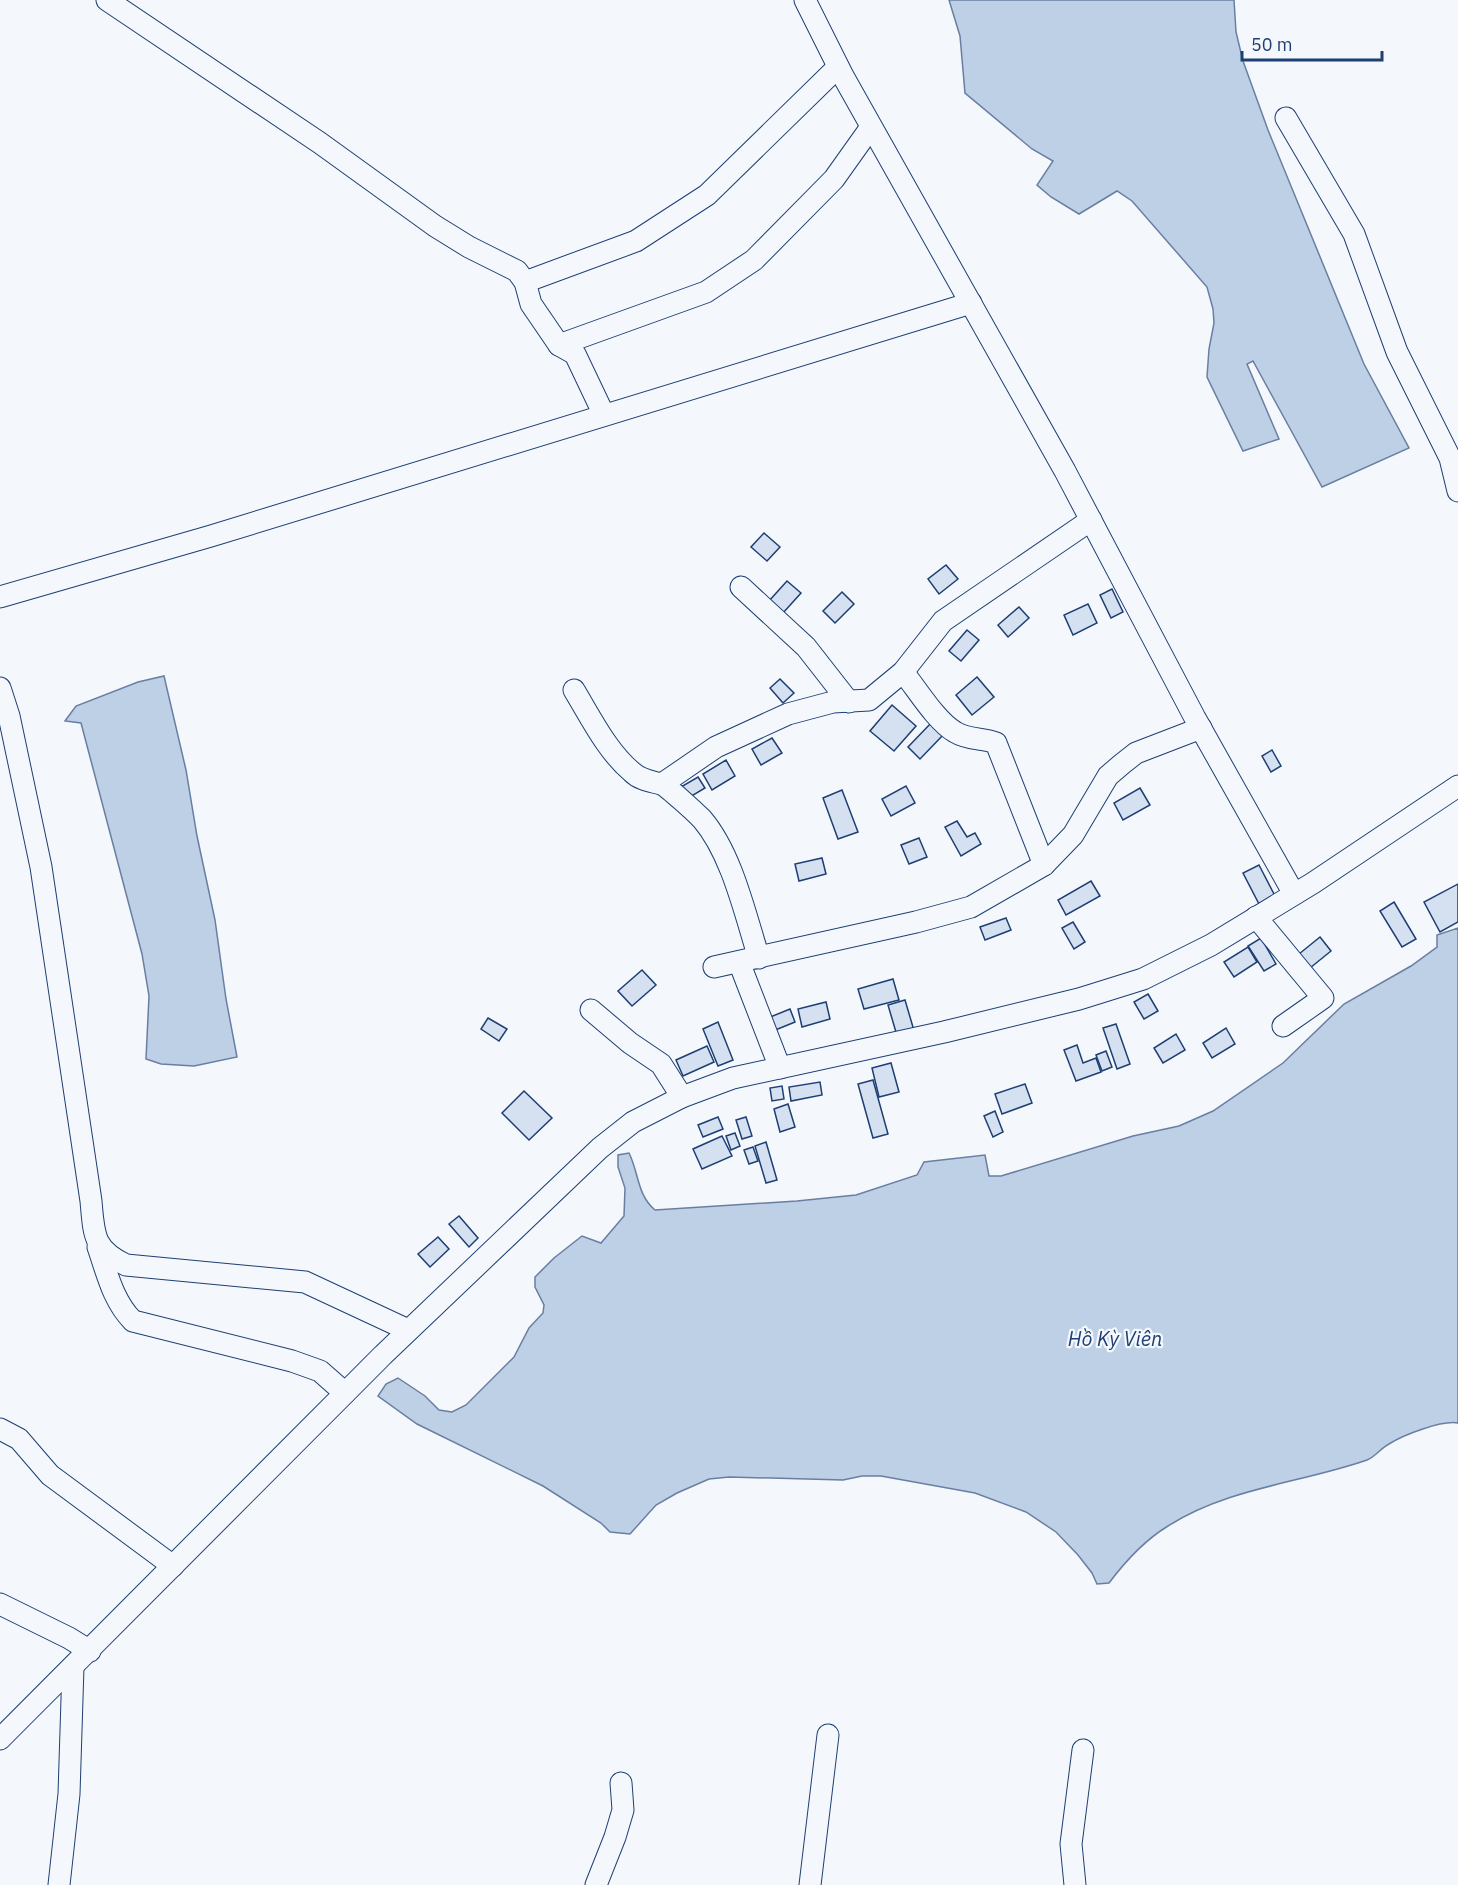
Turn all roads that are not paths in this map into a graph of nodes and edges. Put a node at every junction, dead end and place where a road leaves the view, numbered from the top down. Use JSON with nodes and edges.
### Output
{"nodes":[{"id":1,"x":107,"y":0,"type":"edge"},
{"id":2,"x":805,"y":0,"type":"edge"},
{"id":3,"x":838,"y":67,"type":"junction"},
{"id":4,"x":1286,"y":118,"type":"dead end"},
{"id":5,"x":871,"y":126,"type":"junction"},
{"id":6,"x":525,"y":282,"type":"junction"},
{"id":7,"x":971,"y":303,"type":"junction"},
{"id":8,"x":559,"y":345,"type":"junction"},
{"id":9,"x":604,"y":415,"type":"junction"},
{"id":10,"x":1458,"y":491,"type":"edge"},
{"id":11,"x":1091,"y":520,"type":"junction"},
{"id":12,"x":741,"y":587,"type":"dead end"},
{"id":13,"x":0,"y":597,"type":"edge"},
{"id":14,"x":903,"y":672,"type":"junction"},
{"id":15,"x":0,"y":688,"type":"edge"},
{"id":16,"x":574,"y":690,"type":"dead end"},
{"id":17,"x":849,"y":702,"type":"junction"},
{"id":18,"x":1201,"y":728,"type":"junction"},
{"id":19,"x":662,"y":784,"type":"junction"},
{"id":20,"x":1458,"y":786,"type":"edge"},
{"id":21,"x":1044,"y":865,"type":"junction"},
{"id":22,"x":1294,"y":894,"type":"junction"},
{"id":23,"x":1256,"y":917,"type":"junction"},
{"id":24,"x":749,"y":960,"type":"junction"},
{"id":25,"x":714,"y":967,"type":"dead end"},
{"id":26,"x":591,"y":1010,"type":"dead end"},
{"id":27,"x":1283,"y":1026,"type":"dead end"},
{"id":28,"x":780,"y":1068,"type":"junction"},
{"id":29,"x":682,"y":1097,"type":"junction"},
{"id":30,"x":97,"y":1243,"type":"junction"},
{"id":31,"x":408,"y":1330,"type":"junction"},
{"id":32,"x":345,"y":1393,"type":"junction"},
{"id":33,"x":0,"y":1429,"type":"edge"},
{"id":34,"x":173,"y":1566,"type":"junction"},
{"id":35,"x":0,"y":1604,"type":"edge"},
{"id":36,"x":90,"y":1651,"type":"junction"},
{"id":37,"x":74,"y":1667,"type":"junction"},
{"id":38,"x":828,"y":1736,"type":"dead end"},
{"id":39,"x":0,"y":1739,"type":"edge"},
{"id":40,"x":1083,"y":1750,"type":"dead end"},
{"id":41,"x":621,"y":1783,"type":"dead end"},
{"id":42,"x":59,"y":1885,"type":"edge"},
{"id":43,"x":596,"y":1885,"type":"edge"},
{"id":44,"x":810,"y":1885,"type":"edge"},
{"id":45,"x":1075,"y":1885,"type":"edge"}],
"edges":[{"from":1,"to":6,"type":"street"},
{"from":2,"to":3,"type":"street"},
{"from":3,"to":5,"type":"street"},
{"from":3,"to":6,"type":"street"},
{"from":4,"to":10,"type":"street"},
{"from":5,"to":7,"type":"street"},
{"from":5,"to":8,"type":"street"},
{"from":6,"to":8,"type":"street"},
{"from":7,"to":9,"type":"street"},
{"from":7,"to":11,"type":"street"},
{"from":8,"to":9,"type":"street"},
{"from":9,"to":13,"type":"street"},
{"from":11,"to":14,"type":"street"},
{"from":11,"to":18,"type":"street"},
{"from":12,"to":17,"type":"street"},
{"from":14,"to":17,"type":"street"},
{"from":14,"to":21,"type":"street"},
{"from":15,"to":30,"type":"street"},
{"from":16,"to":19,"type":"street"},
{"from":17,"to":19,"type":"street"},
{"from":18,"to":21,"type":"street"},
{"from":18,"to":22,"type":"street"},
{"from":19,"to":24,"type":"street"},
{"from":20,"to":22,"type":"street"},
{"from":21,"to":24,"type":"street"},
{"from":22,"to":23,"type":"street"},
{"from":23,"to":27,"type":"street"},
{"from":23,"to":28,"type":"street"},
{"from":24,"to":25,"type":"street"},
{"from":24,"to":28,"type":"street"},
{"from":26,"to":29,"type":"street"},
{"from":28,"to":29,"type":"street"},
{"from":29,"to":31,"type":"street"},
{"from":30,"to":31,"type":"street"},
{"from":30,"to":32,"type":"street"},
{"from":31,"to":32,"type":"street"},
{"from":32,"to":34,"type":"street"},
{"from":33,"to":34,"type":"street"},
{"from":34,"to":36,"type":"street"},
{"from":35,"to":36,"type":"street"},
{"from":36,"to":37,"type":"street"},
{"from":37,"to":39,"type":"street"},
{"from":37,"to":42,"type":"street"},
{"from":38,"to":44,"type":"street"},
{"from":40,"to":45,"type":"street"},
{"from":41,"to":43,"type":"street"}]}
